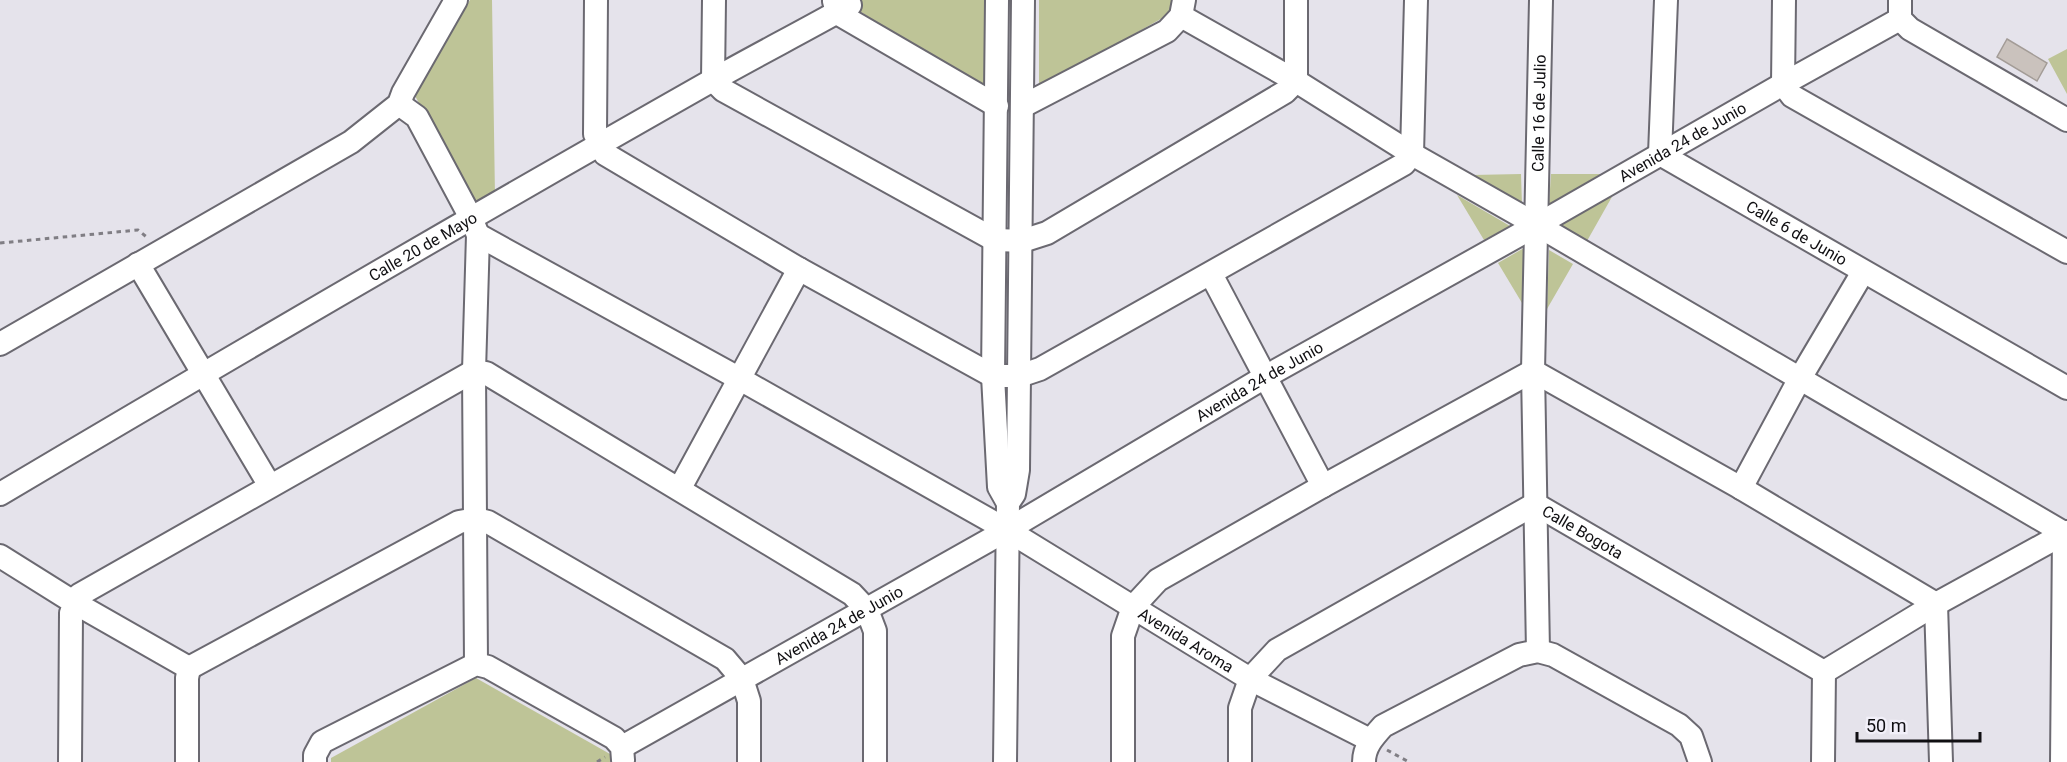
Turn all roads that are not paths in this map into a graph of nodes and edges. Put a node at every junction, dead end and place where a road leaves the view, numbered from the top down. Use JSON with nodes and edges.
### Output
{"nodes":[{"id":1,"x":456,"y":0,"type":"edge"},
{"id":2,"x":596,"y":0,"type":"edge"},
{"id":3,"x":714,"y":0,"type":"edge"},
{"id":4,"x":997,"y":0,"type":"edge"},
{"id":5,"x":1023,"y":0,"type":"edge"},
{"id":6,"x":1296,"y":0,"type":"edge"},
{"id":7,"x":1416,"y":0,"type":"edge"},
{"id":8,"x":1541,"y":0,"type":"edge"},
{"id":9,"x":1666,"y":0,"type":"edge"},
{"id":10,"x":1784,"y":0,"type":"edge"},
{"id":11,"x":840,"y":6,"type":"edge"},
{"id":12,"x":1183,"y":8,"type":"edge"},
{"id":13,"x":1900,"y":10,"type":"edge"},
{"id":14,"x":714,"y":80,"type":"junction"},
{"id":15,"x":1296,"y":81,"type":"junction"},
{"id":16,"x":1783,"y":84,"type":"junction"},
{"id":17,"x":399,"y":104,"type":"junction"},
{"id":18,"x":997,"y":106,"type":"junction"},
{"id":19,"x":1023,"y":106,"type":"junction"},
{"id":20,"x":2067,"y":120,"type":"edge"},
{"id":21,"x":600,"y":145,"type":"junction"},
{"id":22,"x":1412,"y":154,"type":"junction"},
{"id":23,"x":1660,"y":154,"type":"junction"},
{"id":24,"x":1537,"y":225,"type":"junction"},
{"id":25,"x":474,"y":226,"type":"junction"},
{"id":26,"x":995,"y":240,"type":"junction"},
{"id":27,"x":1022,"y":241,"type":"junction"},
{"id":28,"x":2067,"y":252,"type":"edge"},
{"id":29,"x":138,"y":264,"type":"junction"},
{"id":30,"x":799,"y":269,"type":"junction"},
{"id":31,"x":1863,"y":272,"type":"junction"},
{"id":32,"x":1211,"y":274,"type":"junction"},
{"id":33,"x":0,"y":344,"type":"edge"},
{"id":34,"x":474,"y":371,"type":"junction"},
{"id":35,"x":1533,"y":371,"type":"junction"},
{"id":36,"x":204,"y":373,"type":"junction"},
{"id":37,"x":993,"y":376,"type":"junction"},
{"id":38,"x":1019,"y":376,"type":"junction"},
{"id":39,"x":1265,"y":378,"type":"junction"},
{"id":40,"x":740,"y":379,"type":"junction"},
{"id":41,"x":1799,"y":380,"type":"junction"},
{"id":42,"x":2067,"y":388,"type":"edge"},
{"id":43,"x":270,"y":486,"type":"junction"},
{"id":44,"x":1323,"y":486,"type":"junction"},
{"id":45,"x":1741,"y":488,"type":"junction"},
{"id":46,"x":680,"y":489,"type":"junction"},
{"id":47,"x":0,"y":494,"type":"edge"},
{"id":48,"x":1008,"y":503,"type":"junction"},
{"id":49,"x":1535,"y":504,"type":"junction"},
{"id":50,"x":476,"y":519,"type":"junction"},
{"id":51,"x":1007,"y":530,"type":"junction"},
{"id":52,"x":2066,"y":541,"type":"edge"},
{"id":53,"x":0,"y":556,"type":"edge"},
{"id":54,"x":75,"y":603,"type":"junction"},
{"id":55,"x":1936,"y":604,"type":"junction"},
{"id":56,"x":1133,"y":607,"type":"junction"},
{"id":57,"x":867,"y":610,"type":"junction"},
{"id":58,"x":1538,"y":651,"type":"junction"},
{"id":59,"x":476,"y":664,"type":"junction"},
{"id":60,"x":189,"y":668,"type":"junction"},
{"id":61,"x":1824,"y":672,"type":"junction"},
{"id":62,"x":742,"y":679,"type":"junction"},
{"id":63,"x":1250,"y":679,"type":"junction"},
{"id":64,"x":1370,"y":740,"type":"junction"},
{"id":65,"x":623,"y":754,"type":"edge"},
{"id":66,"x":70,"y":762,"type":"edge"},
{"id":67,"x":187,"y":762,"type":"edge"},
{"id":68,"x":315,"y":762,"type":"edge"},
{"id":69,"x":749,"y":762,"type":"edge"},
{"id":70,"x":874,"y":762,"type":"edge"},
{"id":71,"x":1005,"y":762,"type":"edge"},
{"id":72,"x":1123,"y":762,"type":"edge"},
{"id":73,"x":1240,"y":762,"type":"edge"},
{"id":74,"x":1364,"y":762,"type":"edge"},
{"id":75,"x":1700,"y":762,"type":"edge"},
{"id":76,"x":1823,"y":762,"type":"edge"},
{"id":77,"x":1941,"y":762,"type":"edge"},
{"id":78,"x":2062,"y":762,"type":"edge"}],
"edges":[{"from":1,"to":17,"type":"street"},
{"from":2,"to":21,"type":"street"},
{"from":3,"to":14,"type":"street"},
{"from":4,"to":18,"type":"street"},
{"from":5,"to":19,"type":"street"},
{"from":6,"to":15,"type":"street"},
{"from":7,"to":22,"type":"street"},
{"from":8,"to":24,"type":"street","name":"Calle 16 de Julio"},
{"from":9,"to":23,"type":"street"},
{"from":10,"to":16,"type":"street"},
{"from":11,"to":14,"type":"street","name":"Calle 20 de Mayo"},
{"from":11,"to":18,"type":"street"},
{"from":12,"to":15,"type":"street"},
{"from":12,"to":19,"type":"street"},
{"from":13,"to":16,"type":"street","name":"Avenida 24 de Junio"},
{"from":13,"to":20,"type":"street"},
{"from":14,"to":21,"type":"street","name":"Calle 20 de Mayo"},
{"from":14,"to":26,"type":"street"},
{"from":15,"to":22,"type":"street"},
{"from":15,"to":27,"type":"street"},
{"from":16,"to":23,"type":"street","name":"Avenida 24 de Junio"},
{"from":16,"to":28,"type":"street"},
{"from":17,"to":25,"type":"street"},
{"from":17,"to":29,"type":"street"},
{"from":18,"to":26,"type":"street"},
{"from":19,"to":27,"type":"street"},
{"from":21,"to":25,"type":"street","name":"Calle 20 de Mayo"},
{"from":21,"to":30,"type":"street"},
{"from":22,"to":24,"type":"street"},
{"from":22,"to":32,"type":"street"},
{"from":23,"to":24,"type":"street","name":"Avenida 24 de Junio"},
{"from":23,"to":31,"type":"street","name":"Calle 6 de Junio"},
{"from":24,"to":35,"type":"street","name":"Calle 16 de Julio"},
{"from":24,"to":39,"type":"street","name":"Avenida 24 de Junio"},
{"from":24,"to":41,"type":"street"},
{"from":25,"to":34,"type":"street"},
{"from":25,"to":36,"type":"street","name":"Calle 20 de Mayo"},
{"from":25,"to":40,"type":"street","name":"Avenida Aroma"},
{"from":26,"to":27,"type":"street"},
{"from":26,"to":37,"type":"street"},
{"from":27,"to":38,"type":"street"},
{"from":29,"to":33,"type":"street"},
{"from":29,"to":36,"type":"street"},
{"from":30,"to":37,"type":"street"},
{"from":30,"to":40,"type":"street"},
{"from":31,"to":41,"type":"street"},
{"from":31,"to":42,"type":"street","name":"Calle 6 de Junio"},
{"from":32,"to":38,"type":"street"},
{"from":32,"to":39,"type":"street"},
{"from":34,"to":43,"type":"street"},
{"from":34,"to":46,"type":"street"},
{"from":34,"to":50,"type":"street"},
{"from":35,"to":44,"type":"street"},
{"from":35,"to":45,"type":"street"},
{"from":35,"to":49,"type":"street","name":"Calle 16 de Julio"},
{"from":36,"to":43,"type":"street"},
{"from":36,"to":47,"type":"street","name":"Calle 20 de Mayo"},
{"from":37,"to":38,"type":"street"},
{"from":37,"to":48,"type":"street"},
{"from":38,"to":48,"type":"street"},
{"from":39,"to":44,"type":"street"},
{"from":39,"to":51,"type":"street","name":"Avenida 24 de Junio"},
{"from":40,"to":46,"type":"street"},
{"from":40,"to":51,"type":"street","name":"Avenida Aroma"},
{"from":41,"to":45,"type":"street"},
{"from":41,"to":52,"type":"street"},
{"from":43,"to":54,"type":"street"},
{"from":44,"to":56,"type":"street"},
{"from":45,"to":55,"type":"street"},
{"from":46,"to":57,"type":"street"},
{"from":48,"to":51,"type":"street"},
{"from":49,"to":58,"type":"street","name":"Calle 16 de Julio"},
{"from":49,"to":61,"type":"street","name":"Calle Bogota"},
{"from":49,"to":63,"type":"street","name":"Calle Bogota"},
{"from":50,"to":59,"type":"street"},
{"from":50,"to":60,"type":"street"},
{"from":50,"to":62,"type":"street"},
{"from":51,"to":56,"type":"street","name":"Avenida Aroma"},
{"from":51,"to":57,"type":"street","name":"Avenida 24 de Junio"},
{"from":51,"to":71,"type":"street"},
{"from":52,"to":55,"type":"street"},
{"from":52,"to":78,"type":"street"},
{"from":53,"to":54,"type":"street"},
{"from":54,"to":60,"type":"street"},
{"from":54,"to":66,"type":"street"},
{"from":55,"to":61,"type":"street"},
{"from":55,"to":77,"type":"street"},
{"from":56,"to":63,"type":"street","name":"Avenida Aroma"},
{"from":56,"to":72,"type":"street"},
{"from":57,"to":62,"type":"street","name":"Avenida 24 de Junio"},
{"from":57,"to":70,"type":"street"},
{"from":58,"to":64,"type":"street"},
{"from":58,"to":75,"type":"street"},
{"from":59,"to":65,"type":"street"},
{"from":59,"to":68,"type":"street"},
{"from":60,"to":67,"type":"street"},
{"from":61,"to":76,"type":"street"},
{"from":62,"to":65,"type":"street","name":"Avenida 24 de Junio"},
{"from":62,"to":69,"type":"street"},
{"from":63,"to":64,"type":"street","name":"Avenida Aroma"},
{"from":63,"to":73,"type":"street","name":"Calle Bogota"},
{"from":64,"to":74,"type":"street"}]}
